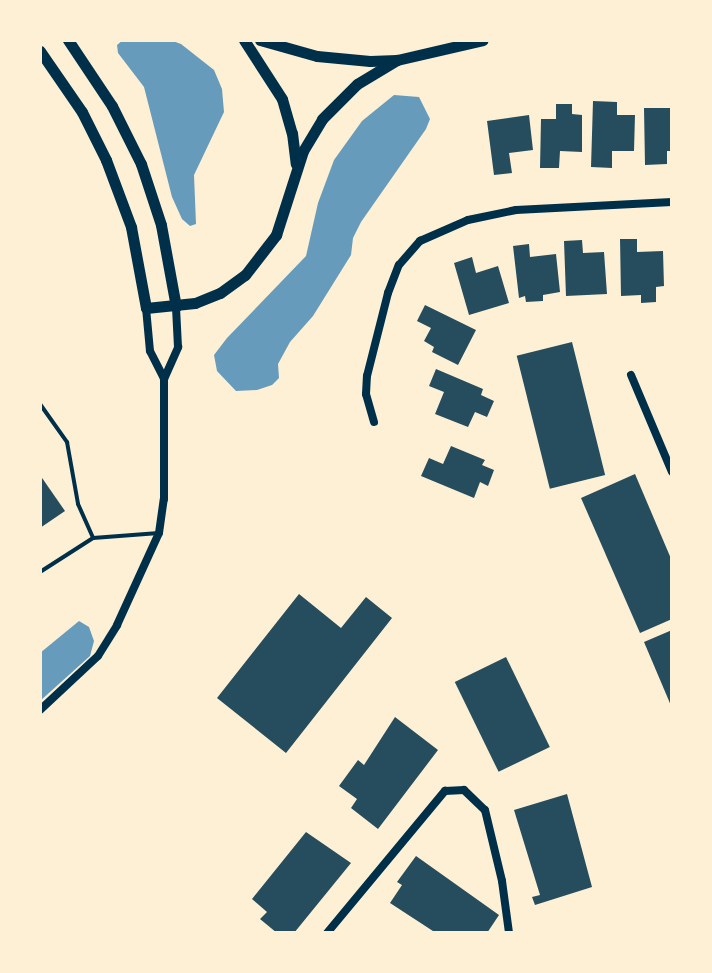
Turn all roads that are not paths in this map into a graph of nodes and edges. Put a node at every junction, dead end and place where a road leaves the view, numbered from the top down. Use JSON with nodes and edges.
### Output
{"nodes":[{"id":1,"x":68,"y":40,"type":"edge"},
{"id":2,"x":244,"y":40,"type":"edge"},
{"id":3,"x":260,"y":40,"type":"edge"},
{"id":4,"x":483,"y":40,"type":"edge"},
{"id":5,"x":40,"y":51,"type":"edge"},
{"id":6,"x":397,"y":60,"type":"junction"},
{"id":7,"x":296,"y":168,"type":"junction"},
{"id":8,"x":672,"y":202,"type":"edge"},
{"id":9,"x":176,"y":307,"type":"junction"},
{"id":10,"x":146,"y":308,"type":"junction"},
{"id":11,"x":631,"y":375,"type":"dead end"},
{"id":12,"x":164,"y":379,"type":"junction"},
{"id":13,"x":40,"y":404,"type":"edge"},
{"id":14,"x":374,"y":422,"type":"dead end"},
{"id":15,"x":672,"y":472,"type":"edge"},
{"id":16,"x":159,"y":533,"type":"junction"},
{"id":17,"x":93,"y":538,"type":"junction"},
{"id":18,"x":40,"y":572,"type":"edge"},
{"id":19,"x":40,"y":710,"type":"edge"},
{"id":20,"x":327,"y":933,"type":"edge"},
{"id":21,"x":509,"y":933,"type":"edge"}],
"edges":[{"from":1,"to":9,"type":"street"},
{"from":2,"to":7,"type":"street"},
{"from":3,"to":6,"type":"street"},
{"from":4,"to":6,"type":"street"},
{"from":5,"to":10,"type":"street"},
{"from":6,"to":7,"type":"street"},
{"from":7,"to":9,"type":"street"},
{"from":8,"to":14,"type":"street"},
{"from":9,"to":10,"type":"street"},
{"from":9,"to":12,"type":"street"},
{"from":10,"to":12,"type":"street"},
{"from":11,"to":15,"type":"street"},
{"from":12,"to":16,"type":"street"},
{"from":13,"to":17,"type":"lane"},
{"from":16,"to":17,"type":"lane"},
{"from":16,"to":19,"type":"street"},
{"from":17,"to":18,"type":"lane"},
{"from":20,"to":21,"type":"street"}]}
